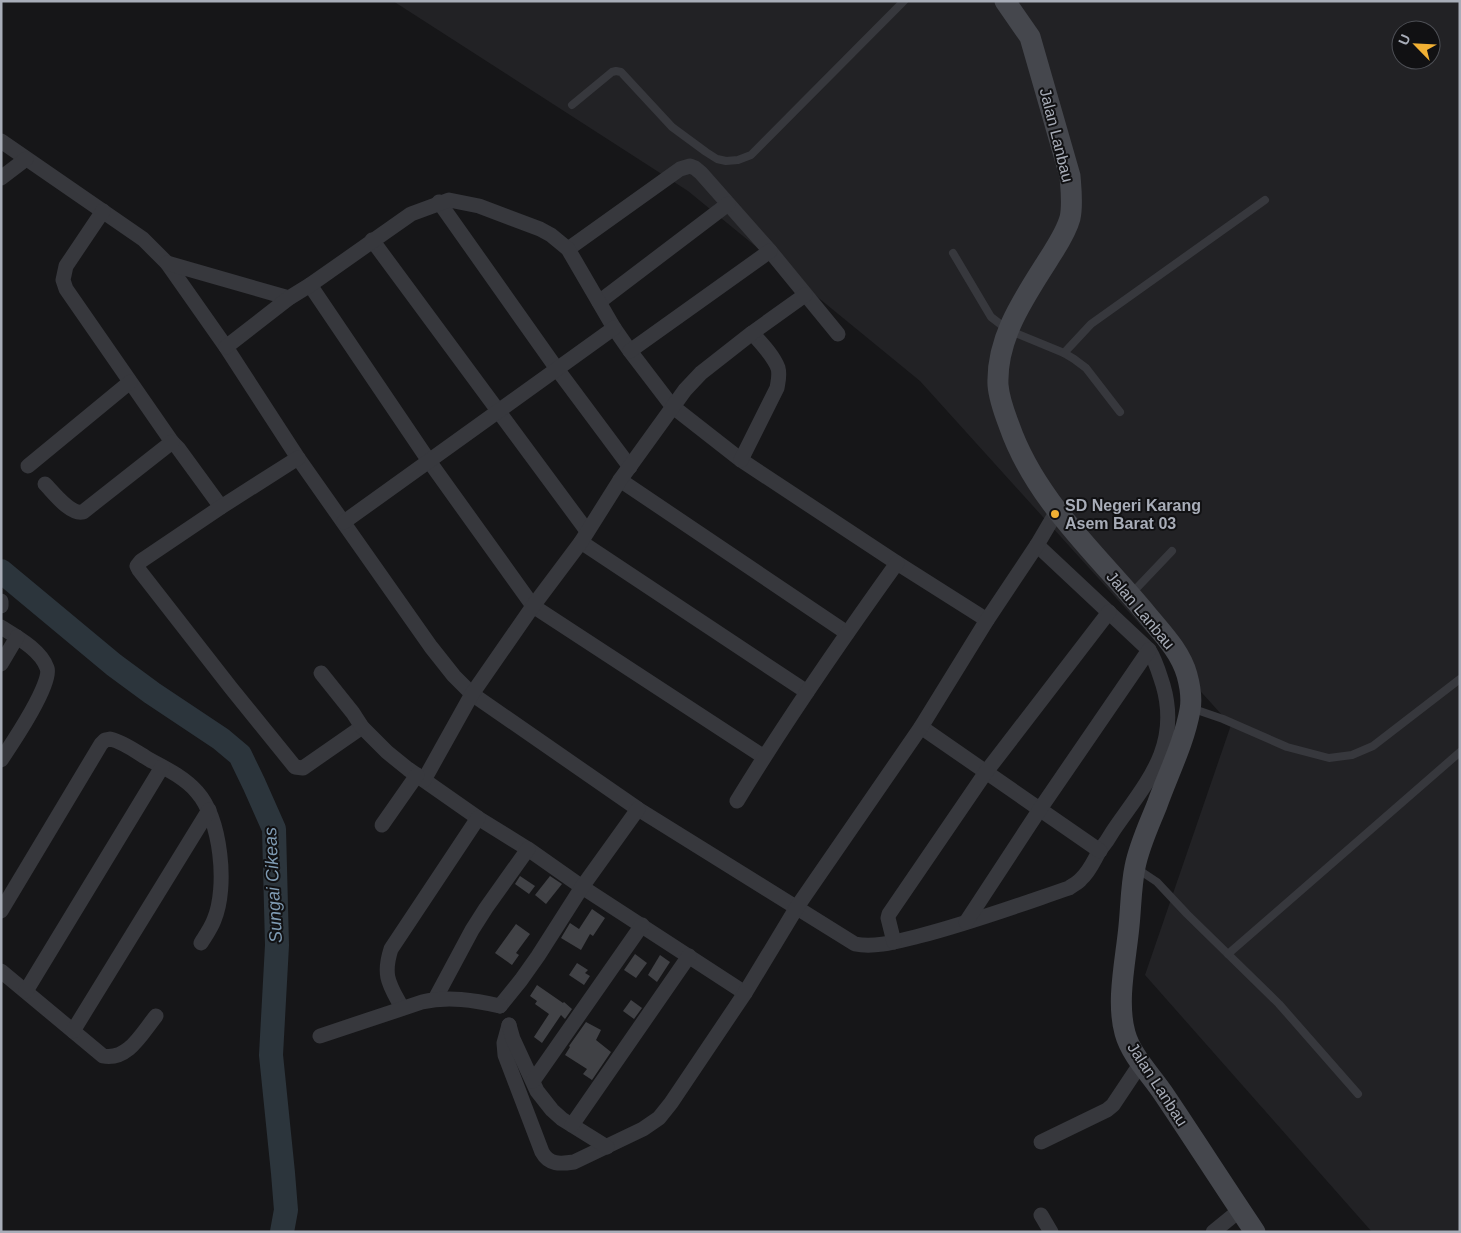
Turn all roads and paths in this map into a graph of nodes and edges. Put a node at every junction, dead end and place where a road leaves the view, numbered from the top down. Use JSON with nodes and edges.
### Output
{"nodes":[{"id":1,"x":904,"y":1,"type":"edge"},
{"id":2,"x":1004,"y":1,"type":"edge"},
{"id":3,"x":572,"y":105,"type":"dead end"},
{"id":4,"x":1,"y":141,"type":"edge"},
{"id":5,"x":26,"y":159,"type":"junction"},
{"id":6,"x":1,"y":178,"type":"edge"},
{"id":7,"x":1266,"y":200,"type":"dead end"},
{"id":8,"x":439,"y":202,"type":"junction"},
{"id":9,"x":728,"y":204,"type":"junction"},
{"id":10,"x":103,"y":211,"type":"junction"},
{"id":11,"x":372,"y":240,"type":"junction"},
{"id":12,"x":568,"y":249,"type":"junction"},
{"id":13,"x":770,"y":251,"type":"junction"},
{"id":14,"x":953,"y":253,"type":"dead end"},
{"id":15,"x":167,"y":263,"type":"junction"},
{"id":16,"x":310,"y":285,"type":"junction"},
{"id":17,"x":806,"y":295,"type":"junction"},
{"id":18,"x":289,"y":298,"type":"junction"},
{"id":19,"x":599,"y":302,"type":"junction"},
{"id":20,"x":614,"y":328,"type":"junction"},
{"id":21,"x":1008,"y":330,"type":"junction"},
{"id":22,"x":752,"y":332,"type":"junction"},
{"id":23,"x":838,"y":334,"type":"dead end"},
{"id":24,"x":226,"y":347,"type":"junction"},
{"id":25,"x":630,"y":351,"type":"junction"},
{"id":26,"x":1064,"y":353,"type":"junction"},
{"id":27,"x":557,"y":369,"type":"junction"},
{"id":28,"x":130,"y":382,"type":"junction"},
{"id":29,"x":672,"y":406,"type":"junction"},
{"id":30,"x":498,"y":410,"type":"junction"},
{"id":31,"x":1120,"y":412,"type":"dead end"},
{"id":32,"x":172,"y":442,"type":"junction"},
{"id":33,"x":298,"y":458,"type":"junction"},
{"id":34,"x":741,"y":460,"type":"junction"},
{"id":35,"x":429,"y":461,"type":"junction"},
{"id":36,"x":28,"y":466,"type":"dead end"},
{"id":37,"x":630,"y":467,"type":"junction"},
{"id":38,"x":620,"y":480,"type":"junction"},
{"id":39,"x":44,"y":484,"type":"dead end"},
{"id":40,"x":221,"y":507,"type":"junction"},
{"id":41,"x":1057,"y":511,"type":"junction"},
{"id":42,"x":344,"y":522,"type":"junction"},
{"id":43,"x":584,"y":536,"type":"junction"},
{"id":44,"x":1037,"y":545,"type":"junction"},
{"id":45,"x":1172,"y":551,"type":"dead end"},
{"id":46,"x":897,"y":563,"type":"junction"},
{"id":47,"x":1130,"y":594,"type":"junction"},
{"id":48,"x":1,"y":601,"type":"edge"},
{"id":49,"x":1,"y":606,"type":"edge"},
{"id":50,"x":533,"y":606,"type":"junction"},
{"id":51,"x":1109,"y":612,"type":"junction"},
{"id":52,"x":987,"y":620,"type":"junction"},
{"id":53,"x":1,"y":628,"type":"edge"},
{"id":54,"x":847,"y":633,"type":"junction"},
{"id":55,"x":17,"y":636,"type":"junction"},
{"id":56,"x":1149,"y":650,"type":"junction"},
{"id":57,"x":1,"y":664,"type":"edge"},
{"id":58,"x":321,"y":673,"type":"dead end"},
{"id":59,"x":1460,"y":679,"type":"edge"},
{"id":60,"x":808,"y":692,"type":"junction"},
{"id":61,"x":472,"y":694,"type":"junction"},
{"id":62,"x":1191,"y":708,"type":"junction"},
{"id":63,"x":362,"y":726,"type":"junction"},
{"id":64,"x":921,"y":727,"type":"junction"},
{"id":65,"x":1460,"y":752,"type":"edge"},
{"id":66,"x":764,"y":756,"type":"junction"},
{"id":67,"x":1,"y":760,"type":"edge"},
{"id":68,"x":162,"y":767,"type":"junction"},
{"id":69,"x":986,"y":772,"type":"junction"},
{"id":70,"x":420,"y":778,"type":"junction"},
{"id":71,"x":737,"y":800,"type":"dead end"},
{"id":72,"x":638,"y":809,"type":"junction"},
{"id":73,"x":1040,"y":809,"type":"junction"},
{"id":74,"x":208,"y":810,"type":"junction"},
{"id":75,"x":478,"y":818,"type":"junction"},
{"id":76,"x":382,"y":825,"type":"dead end"},
{"id":77,"x":528,"y":849,"type":"junction"},
{"id":78,"x":1100,"y":850,"type":"junction"},
{"id":79,"x":1135,"y":866,"type":"junction"},
{"id":80,"x":582,"y":887,"type":"junction"},
{"id":81,"x":797,"y":908,"type":"junction"},
{"id":82,"x":1,"y":911,"type":"edge"},
{"id":83,"x":966,"y":922,"type":"junction"},
{"id":84,"x":642,"y":925,"type":"junction"},
{"id":85,"x":894,"y":942,"type":"junction"},
{"id":86,"x":201,"y":943,"type":"dead end"},
{"id":87,"x":1228,"y":954,"type":"junction"},
{"id":88,"x":689,"y":956,"type":"junction"},
{"id":89,"x":1,"y":971,"type":"edge"},
{"id":90,"x":26,"y":991,"type":"junction"},
{"id":91,"x":745,"y":993,"type":"junction"},
{"id":92,"x":435,"y":999,"type":"junction"},
{"id":93,"x":500,"y":1006,"type":"junction"},
{"id":94,"x":402,"y":1008,"type":"junction"},
{"id":95,"x":156,"y":1016,"type":"dead end"},
{"id":96,"x":509,"y":1025,"type":"junction"},
{"id":97,"x":73,"y":1031,"type":"junction"},
{"id":98,"x":320,"y":1036,"type":"dead end"},
{"id":99,"x":1141,"y":1063,"type":"junction"},
{"id":100,"x":533,"y":1081,"type":"junction"},
{"id":101,"x":1358,"y":1094,"type":"dead end"},
{"id":102,"x":572,"y":1125,"type":"junction"},
{"id":103,"x":1041,"y":1142,"type":"dead end"},
{"id":104,"x":607,"y":1147,"type":"junction"},
{"id":105,"x":1240,"y":1210,"type":"junction"},
{"id":106,"x":1041,"y":1215,"type":"dead end"},
{"id":107,"x":1051,"y":1232,"type":"edge"},
{"id":108,"x":1213,"y":1232,"type":"edge"},
{"id":109,"x":1255,"y":1232,"type":"edge"}],
"edges":[{"from":1,"to":3,"type":"lane"},
{"from":2,"to":21,"type":"street","name":"Jalan Lanbau"},
{"from":4,"to":5,"type":"street"},
{"from":5,"to":6,"type":"street"},
{"from":5,"to":10,"type":"street"},
{"from":7,"to":26,"type":"lane"},
{"from":8,"to":11,"type":"street"},
{"from":8,"to":12,"type":"street"},
{"from":8,"to":27,"type":"street"},
{"from":9,"to":12,"type":"street"},
{"from":9,"to":13,"type":"street"},
{"from":9,"to":19,"type":"street"},
{"from":10,"to":15,"type":"street"},
{"from":10,"to":28,"type":"street"},
{"from":11,"to":16,"type":"street"},
{"from":11,"to":30,"type":"street"},
{"from":12,"to":19,"type":"street"},
{"from":13,"to":17,"type":"street"},
{"from":13,"to":25,"type":"street"},
{"from":14,"to":21,"type":"lane"},
{"from":15,"to":18,"type":"street"},
{"from":15,"to":24,"type":"street"},
{"from":16,"to":18,"type":"street"},
{"from":16,"to":35,"type":"street"},
{"from":17,"to":22,"type":"street"},
{"from":17,"to":23,"type":"street"},
{"from":18,"to":24,"type":"street"},
{"from":19,"to":20,"type":"street"},
{"from":20,"to":25,"type":"street"},
{"from":20,"to":27,"type":"street"},
{"from":21,"to":26,"type":"lane"},
{"from":21,"to":41,"type":"street","name":"Jalan Lanbau"},
{"from":22,"to":29,"type":"street"},
{"from":22,"to":34,"type":"street"},
{"from":24,"to":33,"type":"street"},
{"from":25,"to":29,"type":"street"},
{"from":26,"to":31,"type":"lane"},
{"from":27,"to":30,"type":"street"},
{"from":27,"to":37,"type":"street"},
{"from":28,"to":32,"type":"street"},
{"from":28,"to":36,"type":"street"},
{"from":29,"to":34,"type":"street"},
{"from":29,"to":37,"type":"street"},
{"from":30,"to":35,"type":"street"},
{"from":30,"to":43,"type":"street"},
{"from":32,"to":39,"type":"street"},
{"from":32,"to":40,"type":"street"},
{"from":33,"to":40,"type":"street"},
{"from":33,"to":42,"type":"street"},
{"from":34,"to":46,"type":"street"},
{"from":35,"to":42,"type":"street"},
{"from":35,"to":50,"type":"street"},
{"from":37,"to":38,"type":"street"},
{"from":38,"to":43,"type":"street"},
{"from":38,"to":54,"type":"street"},
{"from":40,"to":63,"type":"street"},
{"from":41,"to":44,"type":"street"},
{"from":41,"to":47,"type":"street","name":"Jalan Lanbau"},
{"from":42,"to":61,"type":"street"},
{"from":43,"to":50,"type":"street"},
{"from":43,"to":60,"type":"street"},
{"from":44,"to":51,"type":"street"},
{"from":44,"to":52,"type":"street"},
{"from":45,"to":47,"type":"lane"},
{"from":46,"to":52,"type":"street"},
{"from":46,"to":54,"type":"street"},
{"from":47,"to":62,"type":"street","name":"Jalan Lanbau"},
{"from":48,"to":49,"type":"street"},
{"from":50,"to":61,"type":"street"},
{"from":50,"to":66,"type":"street"},
{"from":51,"to":56,"type":"street"},
{"from":51,"to":69,"type":"street"},
{"from":52,"to":64,"type":"street"},
{"from":53,"to":55,"type":"street"},
{"from":54,"to":60,"type":"street"},
{"from":55,"to":57,"type":"street"},
{"from":55,"to":67,"type":"street"},
{"from":56,"to":73,"type":"street"},
{"from":56,"to":78,"type":"street"},
{"from":58,"to":63,"type":"street"},
{"from":59,"to":62,"type":"lane"},
{"from":60,"to":66,"type":"street"},
{"from":61,"to":70,"type":"street"},
{"from":61,"to":72,"type":"street"},
{"from":62,"to":79,"type":"street","name":"Jalan Lanbau"},
{"from":63,"to":70,"type":"street"},
{"from":64,"to":69,"type":"street"},
{"from":64,"to":81,"type":"street"},
{"from":65,"to":87,"type":"lane"},
{"from":66,"to":71,"type":"street"},
{"from":68,"to":74,"type":"street"},
{"from":68,"to":82,"type":"street"},
{"from":68,"to":90,"type":"street"},
{"from":69,"to":73,"type":"street"},
{"from":69,"to":85,"type":"street"},
{"from":70,"to":75,"type":"street"},
{"from":70,"to":76,"type":"street"},
{"from":72,"to":80,"type":"street"},
{"from":72,"to":81,"type":"street"},
{"from":73,"to":78,"type":"street"},
{"from":73,"to":83,"type":"street"},
{"from":74,"to":86,"type":"street"},
{"from":74,"to":97,"type":"street"},
{"from":75,"to":77,"type":"street"},
{"from":75,"to":94,"type":"street"},
{"from":77,"to":80,"type":"street"},
{"from":77,"to":92,"type":"street"},
{"from":78,"to":83,"type":"street"},
{"from":79,"to":87,"type":"lane"},
{"from":79,"to":99,"type":"street","name":"Jalan Lanbau"},
{"from":80,"to":84,"type":"street"},
{"from":80,"to":93,"type":"street"},
{"from":81,"to":85,"type":"street"},
{"from":81,"to":91,"type":"street"},
{"from":83,"to":85,"type":"street"},
{"from":84,"to":88,"type":"street"},
{"from":84,"to":100,"type":"street"},
{"from":87,"to":101,"type":"lane"},
{"from":88,"to":91,"type":"street"},
{"from":88,"to":102,"type":"street"},
{"from":89,"to":90,"type":"street"},
{"from":90,"to":97,"type":"street"},
{"from":91,"to":104,"type":"street"},
{"from":92,"to":93,"type":"street"},
{"from":92,"to":94,"type":"street"},
{"from":93,"to":96,"type":"street"},
{"from":94,"to":98,"type":"street"},
{"from":95,"to":97,"type":"street"},
{"from":96,"to":100,"type":"street"},
{"from":96,"to":104,"type":"street"},
{"from":99,"to":103,"type":"street"},
{"from":99,"to":105,"type":"street","name":"Jalan Lanbau"},
{"from":100,"to":102,"type":"street"},
{"from":102,"to":104,"type":"street"},
{"from":105,"to":108,"type":"street"},
{"from":105,"to":109,"type":"street","name":"Jalan Lanbau"},
{"from":106,"to":107,"type":"street"}]}
